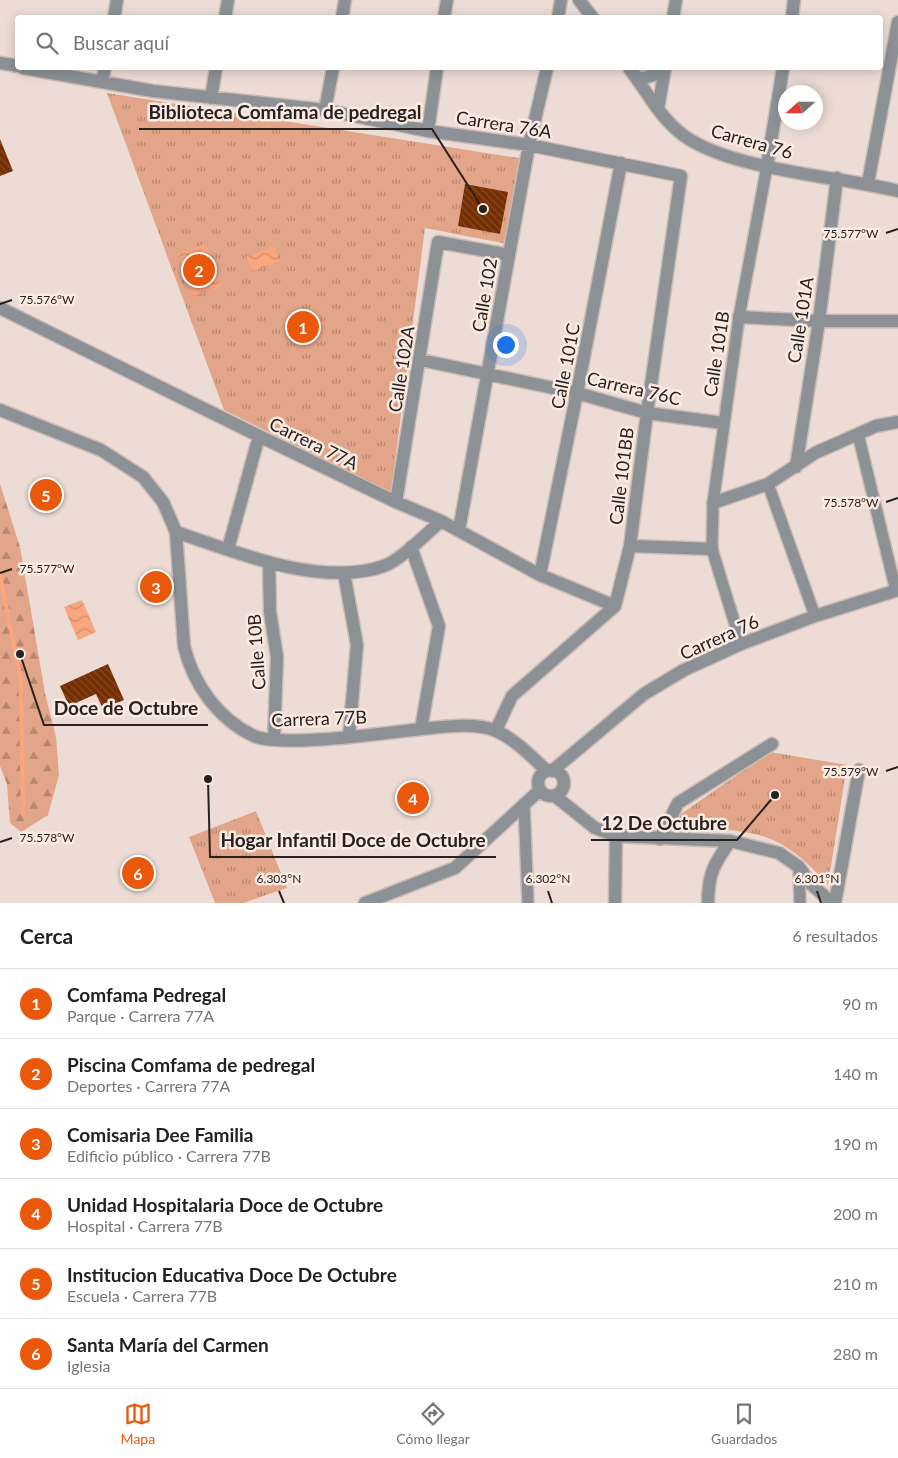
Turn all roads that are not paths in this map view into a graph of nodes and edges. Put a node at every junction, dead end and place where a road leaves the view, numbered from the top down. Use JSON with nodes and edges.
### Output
{"nodes":[{"id":1,"x":117,"y":0,"type":"edge"},
{"id":2,"x":228,"y":0,"type":"edge"},
{"id":3,"x":344,"y":0,"type":"edge"},
{"id":4,"x":447,"y":0,"type":"edge"},
{"id":5,"x":561,"y":0,"type":"edge"},
{"id":6,"x":579,"y":0,"type":"edge"},
{"id":7,"x":676,"y":0,"type":"edge"},
{"id":8,"x":794,"y":0,"type":"edge"},
{"id":9,"x":114,"y":15,"type":"edge"},
{"id":10,"x":226,"y":15,"type":"edge"},
{"id":11,"x":342,"y":15,"type":"edge"},
{"id":12,"x":444,"y":15,"type":"edge"},
{"id":13,"x":558,"y":15,"type":"edge"},
{"id":14,"x":591,"y":15,"type":"edge"},
{"id":15,"x":674,"y":15,"type":"edge"},
{"id":16,"x":792,"y":15,"type":"edge"},
{"id":17,"x":898,"y":22,"type":"edge"},
{"id":18,"x":0,"y":64,"type":"edge"},
{"id":19,"x":15,"y":66,"type":"edge"},
{"id":20,"x":35,"y":70,"type":"edge"},
{"id":21,"x":105,"y":70,"type":"edge"},
{"id":22,"x":216,"y":70,"type":"edge"},
{"id":23,"x":333,"y":70,"type":"edge"},
{"id":24,"x":437,"y":70,"type":"edge"},
{"id":25,"x":547,"y":70,"type":"edge"},
{"id":26,"x":631,"y":70,"type":"edge"},
{"id":27,"x":664,"y":70,"type":"edge"},
{"id":28,"x":783,"y":70,"type":"edge"},
{"id":29,"x":102,"y":81,"type":"junction"},
{"id":30,"x":211,"y":98,"type":"junction"},
{"id":31,"x":658,"y":109,"type":"junction"},
{"id":32,"x":325,"y":110,"type":"junction"},
{"id":33,"x":428,"y":131,"type":"junction"},
{"id":34,"x":529,"y":144,"type":"junction"},
{"id":35,"x":621,"y":163,"type":"junction"},
{"id":36,"x":767,"y":166,"type":"junction"},
{"id":37,"x":681,"y":176,"type":"joint"},
{"id":38,"x":837,"y":178,"type":"junction"},
{"id":39,"x":868,"y":183,"type":"junction"},
{"id":40,"x":898,"y":191,"type":"edge"},
{"id":41,"x":509,"y":255,"type":"junction"},
{"id":42,"x":0,"y":308,"type":"edge"},
{"id":43,"x":739,"y":317,"type":"junction"},
{"id":44,"x":819,"y":321,"type":"junction"},
{"id":45,"x":898,"y":321,"type":"edge"},
{"id":46,"x":421,"y":360,"type":"junction"},
{"id":47,"x":487,"y":374,"type":"junction"},
{"id":48,"x":578,"y":393,"type":"junction"},
{"id":49,"x":0,"y":410,"type":"edge"},
{"id":50,"x":646,"y":413,"type":"junction"},
{"id":51,"x":898,"y":422,"type":"edge"},
{"id":52,"x":723,"y":423,"type":"junction"},
{"id":53,"x":858,"y":434,"type":"junction"},
{"id":54,"x":259,"y":436,"type":"junction"},
{"id":55,"x":796,"y":467,"type":"junction"},
{"id":56,"x":768,"y":484,"type":"junction"},
{"id":57,"x":396,"y":502,"type":"junction"},
{"id":58,"x":713,"y":503,"type":"junction"},
{"id":59,"x":441,"y":521,"type":"junction"},
{"id":60,"x":459,"y":530,"type":"junction"},
{"id":61,"x":176,"y":532,"type":"junction"},
{"id":62,"x":630,"y":546,"type":"junction"},
{"id":63,"x":411,"y":547,"type":"junction"},
{"id":64,"x":228,"y":549,"type":"junction"},
{"id":65,"x":712,"y":549,"type":"junction"},
{"id":66,"x":269,"y":563,"type":"junction"},
{"id":67,"x":344,"y":573,"type":"junction"},
{"id":68,"x":540,"y":575,"type":"junction"},
{"id":69,"x":897,"y":590,"type":"edge"},
{"id":70,"x":615,"y":606,"type":"junction"},
{"id":71,"x":815,"y":616,"type":"junction"},
{"id":72,"x":740,"y":644,"type":"junction"},
{"id":73,"x":421,"y":729,"type":"junction"},
{"id":74,"x":496,"y":730,"type":"junction"},
{"id":75,"x":348,"y":737,"type":"junction"},
{"id":76,"x":274,"y":739,"type":"junction"},
{"id":77,"x":772,"y":744,"type":"dead end"},
{"id":78,"x":859,"y":770,"type":"dead end"},
{"id":79,"x":546,"y":787,"type":"junction"},
{"id":80,"x":616,"y":836,"type":"junction"},
{"id":81,"x":660,"y":839,"type":"junction"},
{"id":82,"x":730,"y":841,"type":"junction"},
{"id":83,"x":799,"y":867,"type":"junction"},
{"id":84,"x":365,"y":903,"type":"edge"},
{"id":85,"x":528,"y":903,"type":"edge"},
{"id":86,"x":615,"y":903,"type":"edge"},
{"id":87,"x":708,"y":903,"type":"edge"},
{"id":88,"x":800,"y":903,"type":"edge"},
{"id":89,"x":834,"y":903,"type":"edge"}],
"edges":[{"from":1,"to":9,"type":"street"},
{"from":2,"to":10,"type":"street"},
{"from":3,"to":11,"type":"street"},
{"from":4,"to":12,"type":"street"},
{"from":5,"to":13,"type":"street"},
{"from":6,"to":14,"type":"street"},
{"from":7,"to":15,"type":"street"},
{"from":8,"to":16,"type":"street"},
{"from":17,"to":39,"type":"street"},
{"from":18,"to":19,"type":"street"},
{"from":20,"to":29,"type":"street","name":"Carrera 76A"},
{"from":21,"to":29,"type":"street"},
{"from":22,"to":30,"type":"street"},
{"from":23,"to":32,"type":"street"},
{"from":24,"to":33,"type":"street"},
{"from":25,"to":34,"type":"street","name":"Calle 102"},
{"from":26,"to":27,"type":"street"},
{"from":26,"to":31,"type":"street","name":"Carrera 76"},
{"from":27,"to":31,"type":"street"},
{"from":28,"to":36,"type":"street","name":"Calle 101B"},
{"from":29,"to":30,"type":"street","name":"Carrera 76A"},
{"from":30,"to":32,"type":"street","name":"Carrera 76A"},
{"from":31,"to":36,"type":"street","name":"Carrera 76"},
{"from":32,"to":33,"type":"street","name":"Carrera 76A"},
{"from":33,"to":34,"type":"street","name":"Carrera 76A"},
{"from":34,"to":35,"type":"street","name":"Carrera 76A"},
{"from":34,"to":41,"type":"street","name":"Calle 102"},
{"from":35,"to":37,"type":"street","name":"Carrera 76A"},
{"from":35,"to":48,"type":"street","name":"Calle 101C"},
{"from":36,"to":38,"type":"street","name":"Carrera 76"},
{"from":36,"to":43,"type":"street","name":"Calle 101B"},
{"from":37,"to":50,"type":"street","name":"Calle 101BB"},
{"from":38,"to":39,"type":"street","name":"Carrera 76"},
{"from":38,"to":44,"type":"street","name":"Calle 101A"},
{"from":39,"to":40,"type":"street","name":"Carrera 76"},
{"from":41,"to":46,"type":"street","name":"Calle 102A"},
{"from":41,"to":47,"type":"street","name":"Calle 102"},
{"from":42,"to":54,"type":"street","name":"Carrera 77A"},
{"from":43,"to":44,"type":"street"},
{"from":43,"to":52,"type":"street","name":"Calle 101B"},
{"from":44,"to":45,"type":"street"},
{"from":44,"to":55,"type":"street","name":"Calle 101A"},
{"from":46,"to":47,"type":"street","name":"Carrera 76C"},
{"from":46,"to":57,"type":"street","name":"Calle 102A"},
{"from":47,"to":48,"type":"street","name":"Carrera 76C"},
{"from":47,"to":60,"type":"street","name":"Calle 102"},
{"from":48,"to":50,"type":"street","name":"Carrera 76C"},
{"from":48,"to":68,"type":"street","name":"Calle 101C"},
{"from":49,"to":61,"type":"street","name":"Carrera 77B"},
{"from":50,"to":52,"type":"street","name":"Carrera 76C"},
{"from":50,"to":62,"type":"street","name":"Calle 101BB"},
{"from":51,"to":53,"type":"street"},
{"from":52,"to":58,"type":"street","name":"Calle 101B"},
{"from":53,"to":55,"type":"street"},
{"from":53,"to":69,"type":"street"},
{"from":54,"to":57,"type":"street","name":"Carrera 77A"},
{"from":54,"to":64,"type":"street"},
{"from":55,"to":56,"type":"street"},
{"from":56,"to":58,"type":"street"},
{"from":56,"to":71,"type":"street"},
{"from":57,"to":59,"type":"street","name":"Carrera 77A"},
{"from":58,"to":65,"type":"street","name":"Calle 101B"},
{"from":59,"to":60,"type":"street","name":"Carrera 77A"},
{"from":59,"to":63,"type":"street"},
{"from":60,"to":68,"type":"street","name":"Carrera 77A"},
{"from":61,"to":64,"type":"street"},
{"from":61,"to":76,"type":"street","name":"Carrera 77B"},
{"from":62,"to":65,"type":"street"},
{"from":62,"to":70,"type":"street","name":"Calle 101BB"},
{"from":63,"to":67,"type":"street"},
{"from":63,"to":73,"type":"street"},
{"from":64,"to":66,"type":"street"},
{"from":65,"to":72,"type":"street","name":"Calle 101B"},
{"from":66,"to":67,"type":"street"},
{"from":66,"to":76,"type":"street","name":"Calle 10B"},
{"from":67,"to":75,"type":"street"},
{"from":68,"to":70,"type":"street","name":"Carrera 77A"},
{"from":69,"to":71,"type":"street","name":"Carrera 76"},
{"from":70,"to":74,"type":"street"},
{"from":71,"to":72,"type":"street","name":"Carrera 76"},
{"from":72,"to":79,"type":"street","name":"Carrera 76"},
{"from":73,"to":74,"type":"street","name":"Carrera 77B"},
{"from":73,"to":75,"type":"street","name":"Carrera 77B"},
{"from":74,"to":79,"type":"street","name":"Carrera 77B"},
{"from":75,"to":76,"type":"street","name":"Carrera 77B"},
{"from":77,"to":81,"type":"street"},
{"from":78,"to":89,"type":"street"},
{"from":79,"to":80,"type":"street","name":"Carrera 77B"},
{"from":79,"to":84,"type":"street","name":"Carrera 76"},
{"from":79,"to":85,"type":"street"},
{"from":80,"to":81,"type":"street"},
{"from":80,"to":86,"type":"street"},
{"from":81,"to":82,"type":"street"},
{"from":82,"to":83,"type":"street"},
{"from":82,"to":87,"type":"street"},
{"from":83,"to":88,"type":"street"},
{"from":83,"to":89,"type":"street"}]}
